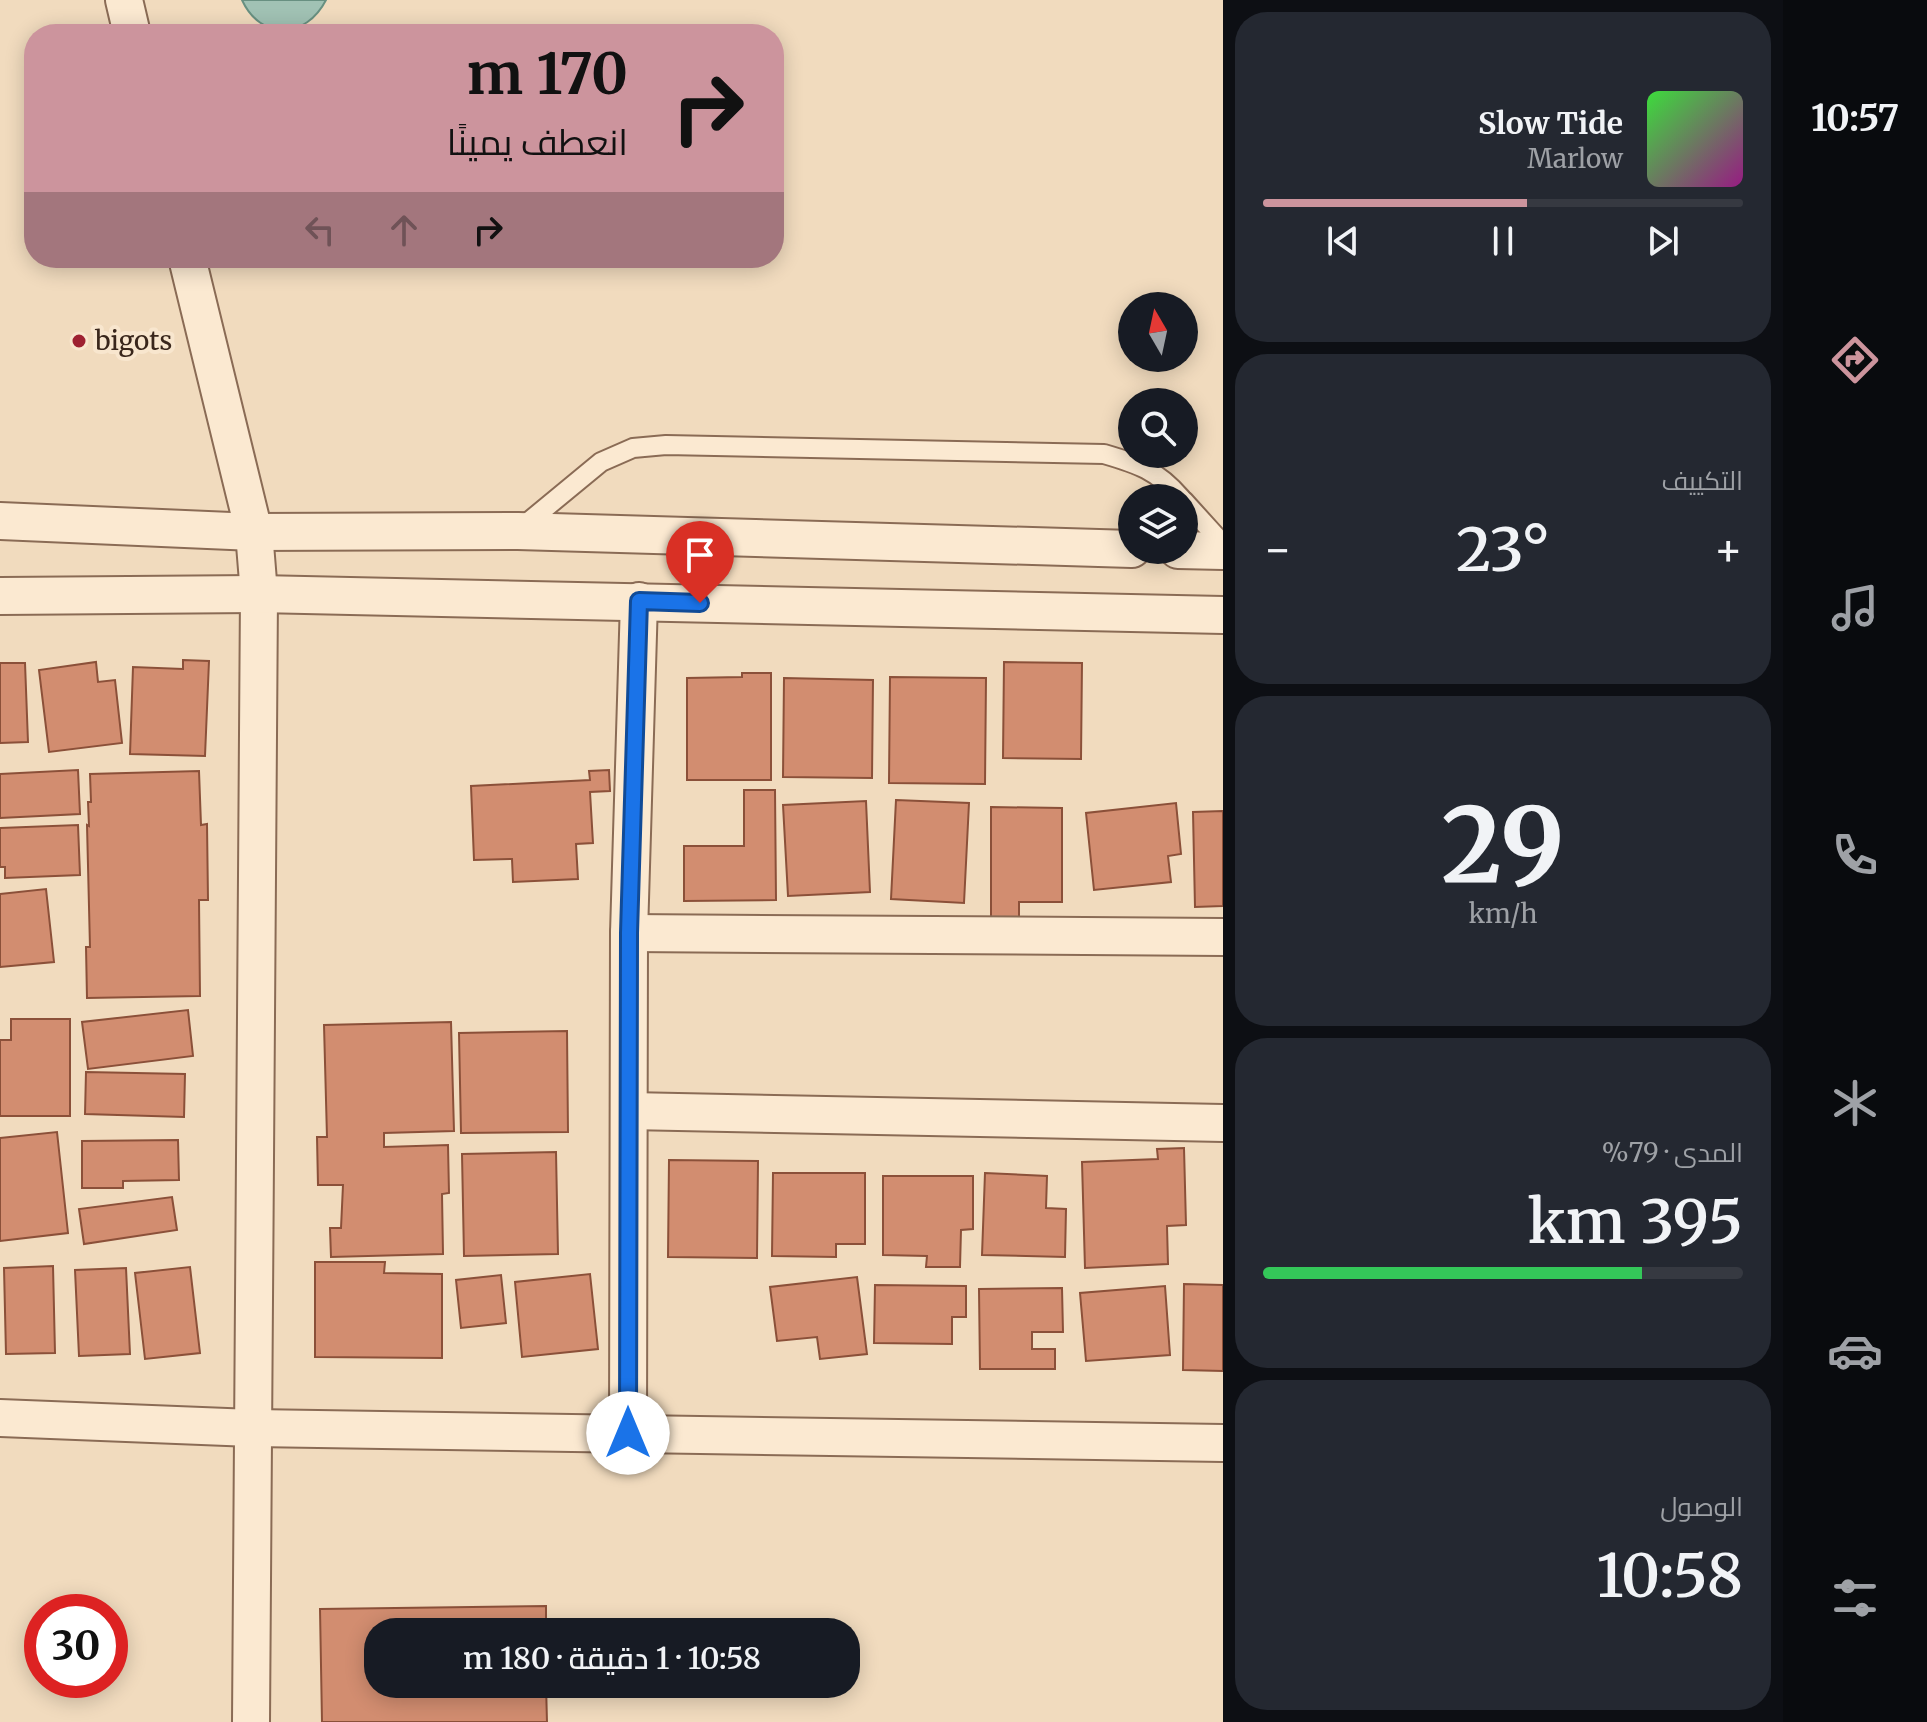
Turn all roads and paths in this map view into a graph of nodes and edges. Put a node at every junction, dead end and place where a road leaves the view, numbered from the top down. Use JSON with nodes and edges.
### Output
{"nodes":[{"id":1,"x":124,"y":0,"type":"edge"},
{"id":2,"x":130,"y":24,"type":"edge"},
{"id":3,"x":189,"y":268,"type":"edge"},
{"id":4,"x":1169,"y":484,"type":"edge"},
{"id":5,"x":1198,"y":516,"type":"edge"},
{"id":6,"x":0,"y":521,"type":"edge"},
{"id":7,"x":518,"y":531,"type":"junction"},
{"id":8,"x":254,"y":532,"type":"junction"},
{"id":9,"x":1223,"y":544,"type":"edge"},
{"id":10,"x":1118,"y":549,"type":"edge"},
{"id":11,"x":1198,"y":550,"type":"edge"},
{"id":12,"x":1223,"y":551,"type":"edge"},
{"id":13,"x":259,"y":594,"type":"junction"},
{"id":14,"x":0,"y":596,"type":"edge"},
{"id":15,"x":639,"y":601,"type":"junction"},
{"id":16,"x":1223,"y":615,"type":"edge"},
{"id":17,"x":629,"y":933,"type":"junction"},
{"id":18,"x":1223,"y":937,"type":"edge"},
{"id":19,"x":629,"y":1111,"type":"junction"},
{"id":20,"x":1223,"y":1123,"type":"edge"},
{"id":21,"x":0,"y":1418,"type":"edge"},
{"id":22,"x":252,"y":1428,"type":"junction"},
{"id":23,"x":628,"y":1433,"type":"junction"},
{"id":24,"x":1223,"y":1443,"type":"edge"},
{"id":25,"x":251,"y":1722,"type":"edge"}],
"edges":[{"from":1,"to":2,"type":"street"},
{"from":3,"to":8,"type":"street"},
{"from":4,"to":7,"type":"lane"},
{"from":5,"to":9,"type":"lane"},
{"from":6,"to":8,"type":"street"},
{"from":7,"to":8,"type":"street"},
{"from":7,"to":10,"type":"street"},
{"from":8,"to":13,"type":"street"},
{"from":11,"to":12,"type":"street"},
{"from":13,"to":14,"type":"street"},
{"from":13,"to":15,"type":"street"},
{"from":13,"to":22,"type":"street"},
{"from":15,"to":16,"type":"street"},
{"from":15,"to":17,"type":"street"},
{"from":17,"to":18,"type":"street"},
{"from":17,"to":19,"type":"street"},
{"from":19,"to":20,"type":"street"},
{"from":19,"to":23,"type":"street"},
{"from":21,"to":22,"type":"street"},
{"from":22,"to":23,"type":"street"},
{"from":22,"to":25,"type":"street"},
{"from":23,"to":24,"type":"street"}]}
